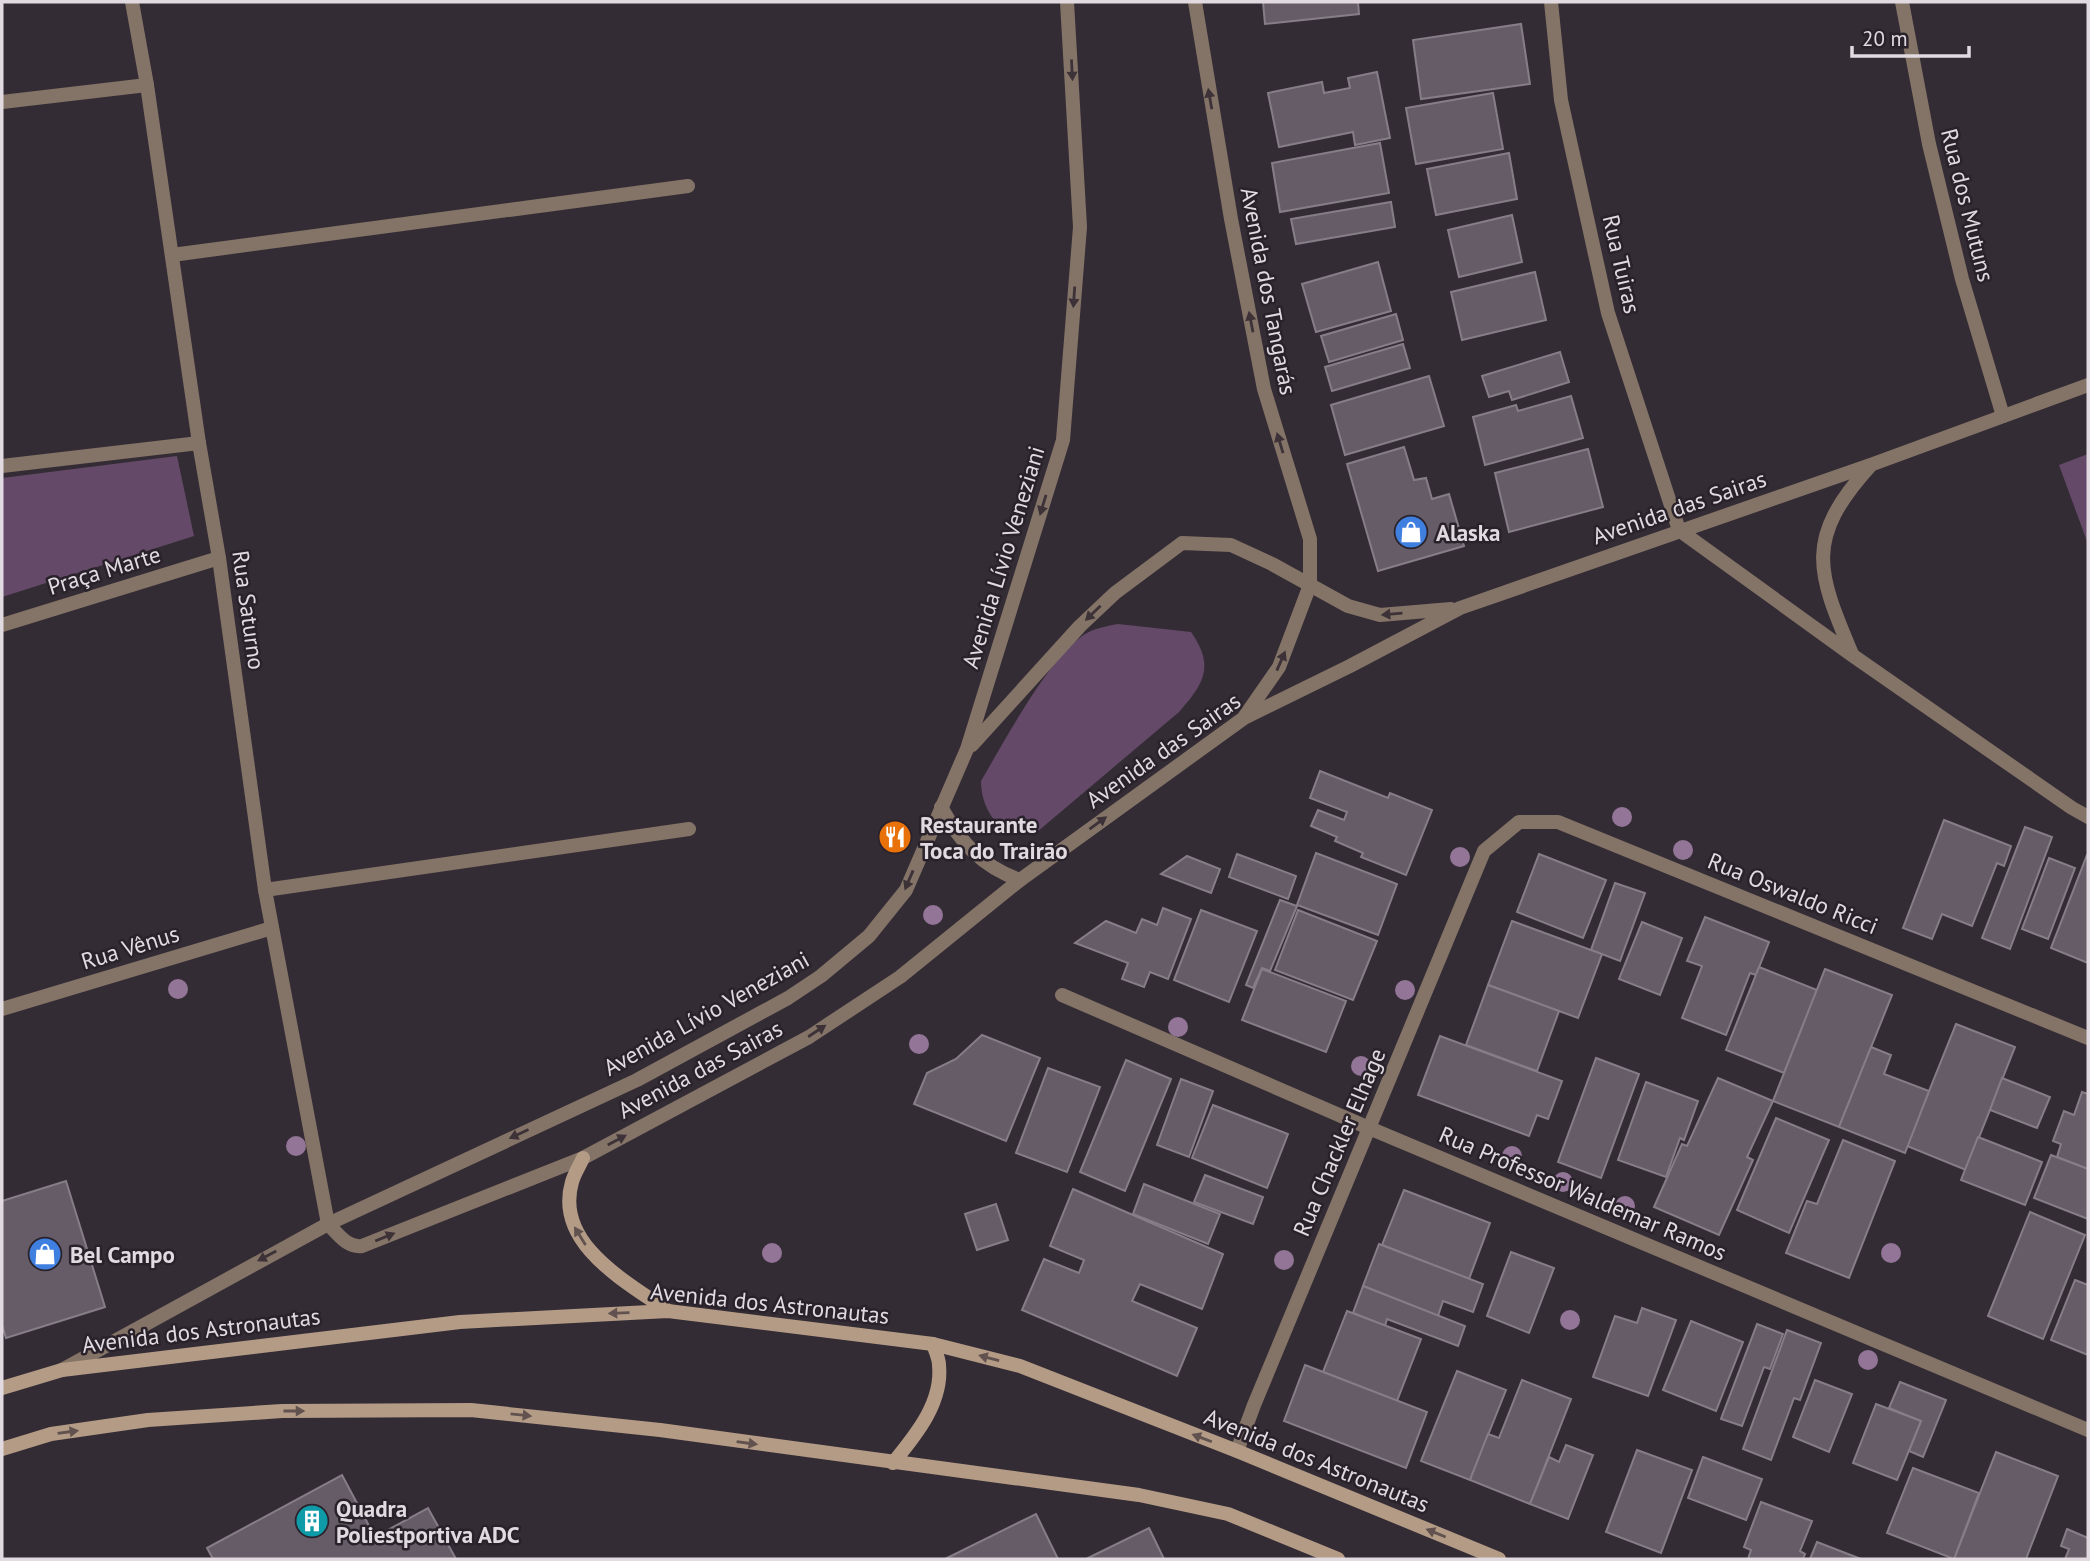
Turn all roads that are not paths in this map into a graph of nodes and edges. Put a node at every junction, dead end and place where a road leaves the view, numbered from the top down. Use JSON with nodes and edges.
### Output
{"nodes":[{"id":1,"x":132,"y":2,"type":"edge"},
{"id":2,"x":1067,"y":2,"type":"edge"},
{"id":3,"x":1195,"y":2,"type":"edge"},
{"id":4,"x":1551,"y":2,"type":"edge"},
{"id":5,"x":1902,"y":2,"type":"edge"},
{"id":6,"x":147,"y":85,"type":"junction"},
{"id":7,"x":2,"y":102,"type":"edge"},
{"id":8,"x":688,"y":186,"type":"dead end"},
{"id":9,"x":172,"y":255,"type":"junction"},
{"id":10,"x":2088,"y":385,"type":"edge"},
{"id":11,"x":2003,"y":416,"type":"junction"},
{"id":12,"x":199,"y":443,"type":"junction"},
{"id":13,"x":1873,"y":464,"type":"junction"},
{"id":14,"x":2,"y":466,"type":"edge"},
{"id":15,"x":1679,"y":530,"type":"junction"},
{"id":16,"x":219,"y":558,"type":"junction"},
{"id":17,"x":1310,"y":585,"type":"junction"},
{"id":18,"x":1460,"y":608,"type":"junction"},
{"id":19,"x":2,"y":625,"type":"edge"},
{"id":20,"x":1852,"y":655,"type":"junction"},
{"id":21,"x":1244,"y":718,"type":"junction"},
{"id":22,"x":967,"y":749,"type":"junction"},
{"id":23,"x":942,"y":807,"type":"junction"},
{"id":24,"x":2088,"y":817,"type":"edge"},
{"id":25,"x":689,"y":829,"type":"dead end"},
{"id":26,"x":1484,"y":851,"type":"joint"},
{"id":27,"x":1020,"y":880,"type":"junction"},
{"id":28,"x":265,"y":890,"type":"junction"},
{"id":29,"x":272,"y":928,"type":"junction"},
{"id":30,"x":1062,"y":995,"type":"dead end"},
{"id":31,"x":2,"y":1009,"type":"edge"},
{"id":32,"x":2088,"y":1038,"type":"edge"},
{"id":33,"x":1369,"y":1128,"type":"junction"},
{"id":34,"x":583,"y":1158,"type":"junction"},
{"id":35,"x":328,"y":1224,"type":"junction"},
{"id":36,"x":668,"y":1311,"type":"junction"},
{"id":37,"x":933,"y":1343,"type":"junction"},
{"id":38,"x":62,"y":1370,"type":"junction"},
{"id":39,"x":2,"y":1388,"type":"edge"},
{"id":40,"x":2088,"y":1430,"type":"edge"},
{"id":41,"x":2,"y":1449,"type":"edge"},
{"id":42,"x":1237,"y":1451,"type":"junction"},
{"id":43,"x":893,"y":1463,"type":"junction"},
{"id":44,"x":1338,"y":1559,"type":"edge"},
{"id":45,"x":1499,"y":1559,"type":"edge"}],
"edges":[{"from":1,"to":6,"type":"street","name":"Rua Saturno"},
{"from":2,"to":22,"type":"street","name":"Avenida Lívio Veneziani","one_way":true},
{"from":17,"to":3,"type":"street","name":"Avenida dos Tangarás","one_way":true},
{"from":4,"to":15,"type":"street","name":"Rua Tuiras"},
{"from":5,"to":11,"type":"street","name":"Rua dos Mutuns"},
{"from":6,"to":7,"type":"street"},
{"from":6,"to":9,"type":"street","name":"Rua Saturno"},
{"from":8,"to":9,"type":"street"},
{"from":9,"to":12,"type":"street","name":"Rua Saturno"},
{"from":10,"to":11,"type":"street","name":"Avenida das Sairas"},
{"from":11,"to":13,"type":"street","name":"Avenida das Sairas"},
{"from":12,"to":14,"type":"street"},
{"from":12,"to":16,"type":"street","name":"Rua Saturno"},
{"from":13,"to":15,"type":"street","name":"Avenida das Sairas"},
{"from":13,"to":20,"type":"street"},
{"from":15,"to":18,"type":"street","name":"Avenida das Sairas"},
{"from":15,"to":20,"type":"street"},
{"from":16,"to":19,"type":"street","name":"Praça Marte"},
{"from":16,"to":28,"type":"street","name":"Rua Saturno"},
{"from":18,"to":17,"type":"street","one_way":true},
{"from":21,"to":17,"type":"street","name":"Avenida dos Tangarás","one_way":true},
{"from":17,"to":22,"type":"street","one_way":true},
{"from":18,"to":21,"type":"street","name":"Avenida das Sairas"},
{"from":20,"to":24,"type":"street"},
{"from":27,"to":21,"type":"street","name":"Avenida das Sairas","one_way":true},
{"from":22,"to":23,"type":"street","name":"Avenida Lívio Veneziani"},
{"from":23,"to":27,"type":"street"},
{"from":23,"to":35,"type":"street","name":"Avenida Lívio Veneziani","one_way":true},
{"from":25,"to":28,"type":"street"},
{"from":26,"to":32,"type":"street","name":"Rua Oswaldo Ricci"},
{"from":26,"to":33,"type":"street","name":"Rua Chackler Elhage"},
{"from":34,"to":27,"type":"street","name":"Avenida das Sairas","one_way":true},
{"from":28,"to":29,"type":"street","name":"Rua Saturno"},
{"from":29,"to":31,"type":"street","name":"Rua Vênus"},
{"from":29,"to":35,"type":"street","name":"Rua Saturno"},
{"from":30,"to":33,"type":"street","name":"Rua Professor Waldemar Ramos"},
{"from":33,"to":40,"type":"street","name":"Rua Professor Waldemar Ramos"},
{"from":33,"to":42,"type":"street","name":"Rua Chackler Elhage"},
{"from":35,"to":34,"type":"street","name":"Avenida das Sairas","one_way":true},
{"from":36,"to":34,"type":"main road","one_way":true},
{"from":35,"to":38,"type":"street","name":"Avenida Lívio Veneziani","one_way":true},
{"from":36,"to":37,"type":"main road","name":"Avenida dos Astronautas"},
{"from":36,"to":38,"type":"main road","name":"Avenida dos Astronautas","one_way":true},
{"from":42,"to":37,"type":"main road","name":"Avenida dos Astronautas","one_way":true},
{"from":37,"to":43,"type":"main road"},
{"from":38,"to":39,"type":"main road","name":"Avenida dos Astronautas"},
{"from":41,"to":43,"type":"main road","one_way":true},
{"from":45,"to":42,"type":"main road","name":"Avenida dos Astronautas","one_way":true},
{"from":43,"to":44,"type":"main road"}]}
